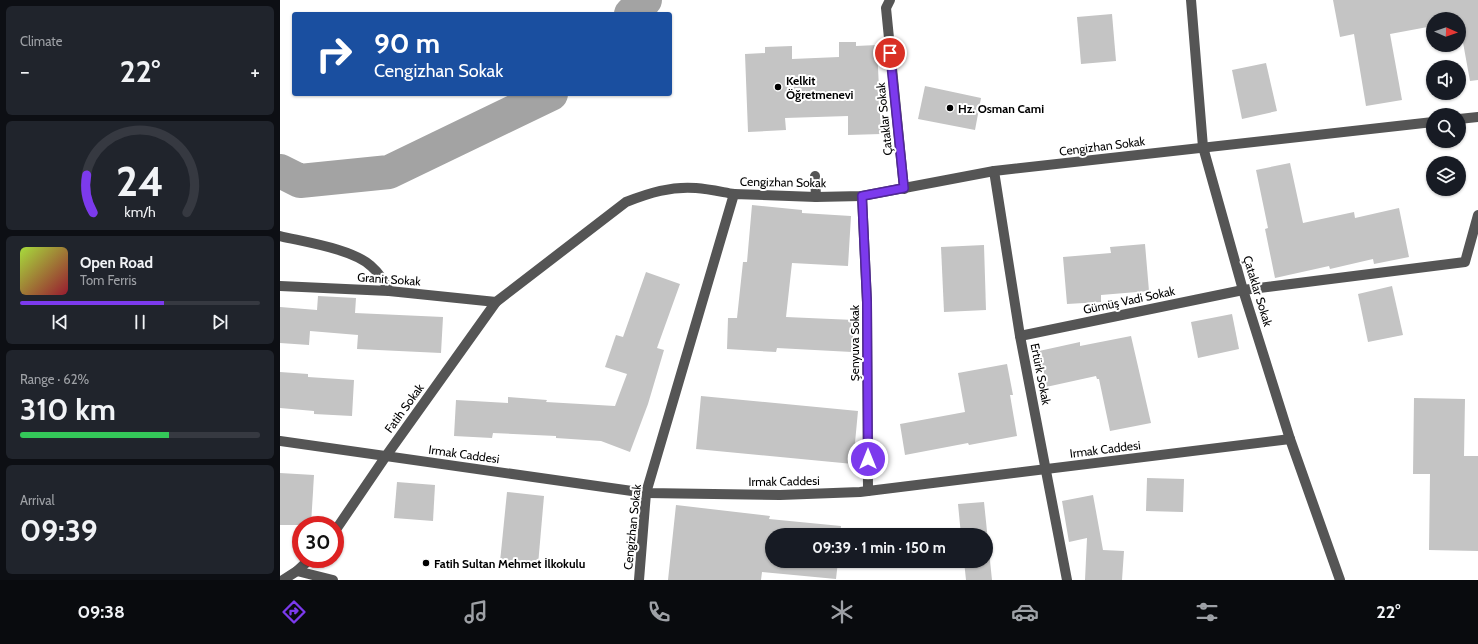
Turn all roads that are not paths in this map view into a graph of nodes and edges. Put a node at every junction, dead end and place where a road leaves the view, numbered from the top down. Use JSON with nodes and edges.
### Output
{"nodes":[{"id":1,"x":890,"y":0,"type":"edge"},
{"id":2,"x":1191,"y":0,"type":"edge"},
{"id":3,"x":1478,"y":117,"type":"edge"},
{"id":4,"x":1466,"y":118,"type":"edge"},
{"id":5,"x":1426,"y":123,"type":"edge"},
{"id":6,"x":1203,"y":148,"type":"junction"},
{"id":7,"x":994,"y":171,"type":"junction"},
{"id":8,"x":815,"y":176,"type":"dead end"},
{"id":9,"x":904,"y":188,"type":"junction"},
{"id":10,"x":734,"y":194,"type":"junction"},
{"id":11,"x":862,"y":196,"type":"junction"},
{"id":12,"x":816,"y":197,"type":"junction"},
{"id":13,"x":1478,"y":215,"type":"edge"},
{"id":14,"x":280,"y":236,"type":"edge"},
{"id":15,"x":280,"y":286,"type":"edge"},
{"id":16,"x":1243,"y":290,"type":"junction"},
{"id":17,"x":389,"y":291,"type":"junction"},
{"id":18,"x":496,"y":302,"type":"junction"},
{"id":19,"x":1020,"y":336,"type":"junction"},
{"id":20,"x":1290,"y":439,"type":"junction"},
{"id":21,"x":280,"y":441,"type":"edge"},
{"id":22,"x":386,"y":456,"type":"junction"},
{"id":23,"x":1046,"y":469,"type":"junction"},
{"id":24,"x":868,"y":491,"type":"junction"},
{"id":25,"x":646,"y":493,"type":"junction"},
{"id":26,"x":344,"y":518,"type":"edge"},
{"id":27,"x":300,"y":568,"type":"edge"},
{"id":28,"x":297,"y":571,"type":"junction"},
{"id":29,"x":283,"y":580,"type":"edge"},
{"id":30,"x":333,"y":580,"type":"edge"},
{"id":31,"x":639,"y":580,"type":"edge"},
{"id":32,"x":1067,"y":580,"type":"edge"},
{"id":33,"x":1340,"y":580,"type":"edge"}],
"edges":[{"from":1,"to":9,"type":"street","name":"Çataklar Sokak"},
{"from":2,"to":6,"type":"street","name":"Çataklar Sokak"},
{"from":3,"to":4,"type":"street"},
{"from":5,"to":6,"type":"street","name":"Cengizhan Sokak"},
{"from":6,"to":7,"type":"street","name":"Cengizhan Sokak"},
{"from":6,"to":16,"type":"street","name":"Çataklar Sokak"},
{"from":7,"to":9,"type":"street","name":"Cengizhan Sokak"},
{"from":7,"to":19,"type":"street","name":"Ertürk Sokak"},
{"from":8,"to":12,"type":"street"},
{"from":9,"to":11,"type":"street","name":"Cengizhan Sokak"},
{"from":10,"to":12,"type":"street","name":"Cengizhan Sokak"},
{"from":10,"to":18,"type":"street","name":"Fatih Sokak"},
{"from":10,"to":25,"type":"street","name":"Cengizhan Sokak"},
{"from":11,"to":12,"type":"street","name":"Cengizhan Sokak"},
{"from":11,"to":24,"type":"street","name":"Şenyuva Sokak"},
{"from":13,"to":16,"type":"street","name":"Gümüş Vadi Sokak"},
{"from":14,"to":17,"type":"street"},
{"from":15,"to":17,"type":"street","name":"Granit Sokak"},
{"from":16,"to":19,"type":"street","name":"Gümüş Vadi Sokak"},
{"from":16,"to":20,"type":"street","name":"Çataklar Sokak"},
{"from":17,"to":18,"type":"street","name":"Granit Sokak"},
{"from":18,"to":22,"type":"street","name":"Fatih Sokak"},
{"from":19,"to":23,"type":"street","name":"Ertürk Sokak"},
{"from":20,"to":23,"type":"street","name":"Irmak Caddesi"},
{"from":20,"to":33,"type":"street","name":"Çataklar Sokak"},
{"from":21,"to":22,"type":"street","name":"Irmak Caddesi"},
{"from":22,"to":25,"type":"street","name":"Irmak Caddesi"},
{"from":22,"to":26,"type":"street","name":"Fatih Sokak"},
{"from":23,"to":24,"type":"street","name":"Irmak Caddesi"},
{"from":23,"to":32,"type":"street","name":"Ertürk Sokak"},
{"from":24,"to":25,"type":"street","name":"Irmak Caddesi"},
{"from":25,"to":31,"type":"street","name":"Cengizhan Sokak"},
{"from":27,"to":28,"type":"street"},
{"from":28,"to":29,"type":"street"},
{"from":28,"to":30,"type":"street"}]}
